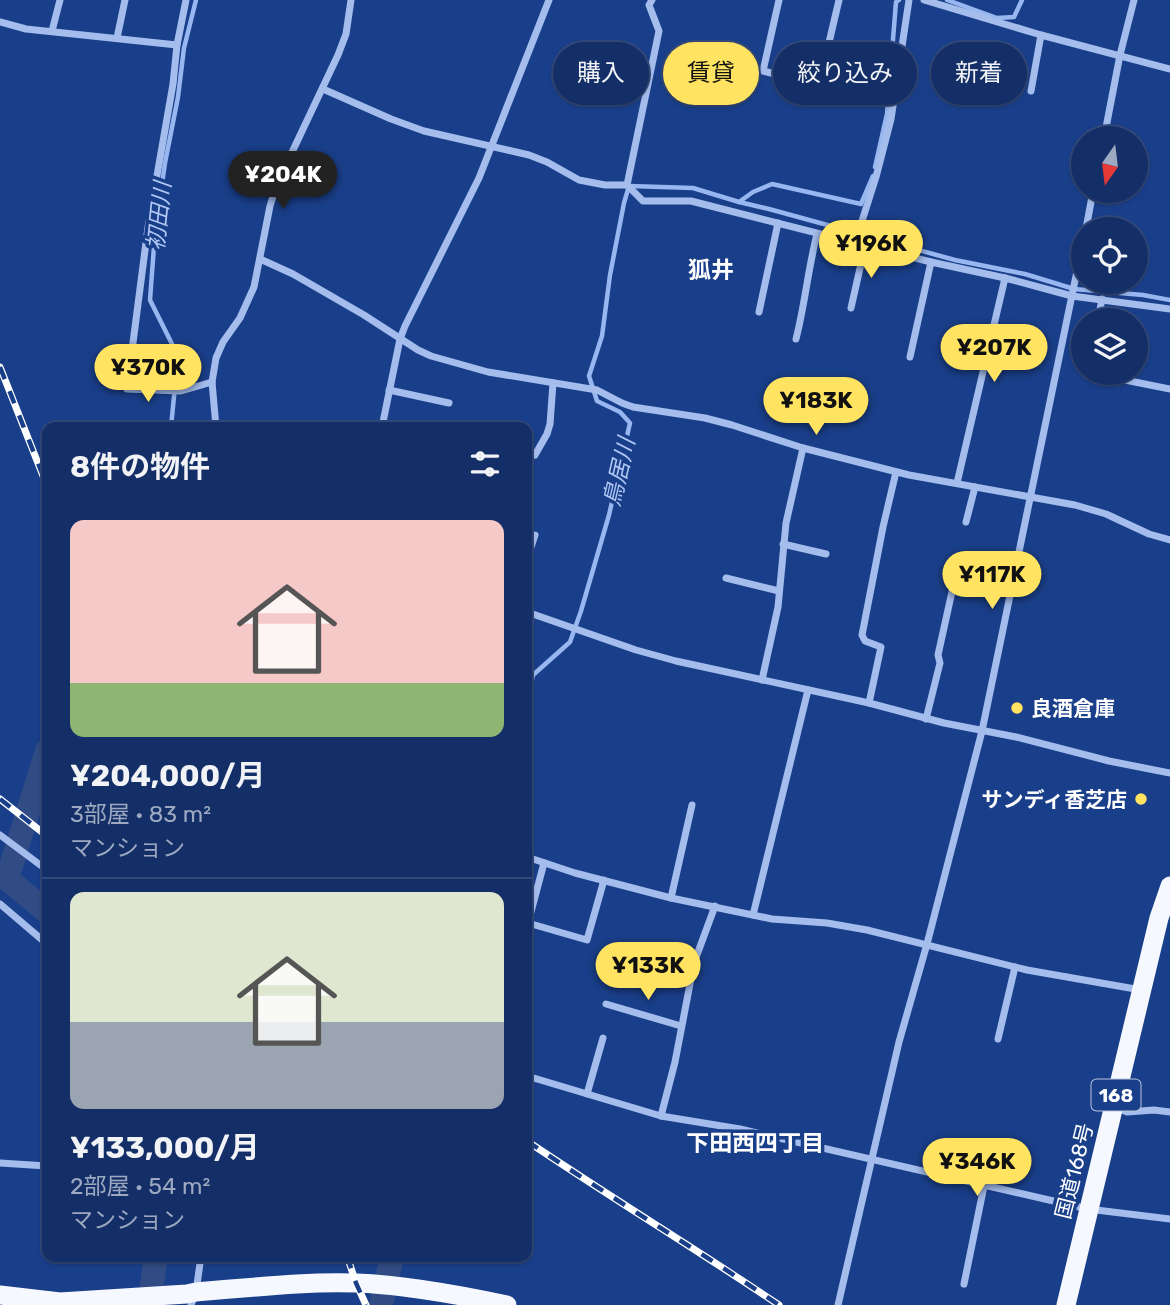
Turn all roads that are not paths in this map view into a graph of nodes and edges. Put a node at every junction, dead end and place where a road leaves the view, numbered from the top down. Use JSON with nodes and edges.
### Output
{"nodes":[{"id":1,"x":60,"y":0,"type":"edge"},
{"id":2,"x":125,"y":0,"type":"edge"},
{"id":3,"x":186,"y":0,"type":"edge"},
{"id":4,"x":351,"y":0,"type":"edge"},
{"id":5,"x":549,"y":0,"type":"edge"},
{"id":6,"x":652,"y":0,"type":"edge"},
{"id":7,"x":779,"y":0,"type":"edge"},
{"id":8,"x":839,"y":0,"type":"edge"},
{"id":9,"x":909,"y":0,"type":"edge"},
{"id":10,"x":924,"y":0,"type":"edge"},
{"id":11,"x":1134,"y":0,"type":"edge"},
{"id":12,"x":0,"y":22,"type":"edge"},
{"id":13,"x":52,"y":31,"type":"junction"},
{"id":14,"x":1041,"y":35,"type":"junction"},
{"id":15,"x":117,"y":38,"type":"junction"},
{"id":16,"x":177,"y":45,"type":"junction"},
{"id":17,"x":1120,"y":55,"type":"junction"},
{"id":18,"x":1170,"y":69,"type":"edge"},
{"id":19,"x":323,"y":89,"type":"junction"},
{"id":20,"x":1031,"y":91,"type":"dead end"},
{"id":21,"x":1106,"y":126,"type":"edge"},
{"id":22,"x":492,"y":146,"type":"junction"},
{"id":23,"x":627,"y":185,"type":"junction"},
{"id":24,"x":778,"y":223,"type":"junction"},
{"id":25,"x":817,"y":234,"type":"junction"},
{"id":26,"x":855,"y":243,"type":"junction"},
{"id":27,"x":865,"y":246,"type":"junction"},
{"id":28,"x":260,"y":259,"type":"junction"},
{"id":29,"x":931,"y":262,"type":"junction"},
{"id":30,"x":1005,"y":278,"type":"junction"},
{"id":31,"x":1072,"y":296,"type":"junction"},
{"id":32,"x":1102,"y":299,"type":"junction"},
{"id":33,"x":851,"y":308,"type":"dead end"},
{"id":34,"x":1100,"y":308,"type":"edge"},
{"id":35,"x":1170,"y":309,"type":"edge"},
{"id":36,"x":759,"y":312,"type":"dead end"},
{"id":37,"x":400,"y":339,"type":"junction"},
{"id":38,"x":796,"y":339,"type":"dead end"},
{"id":39,"x":910,"y":358,"type":"dead end"},
{"id":40,"x":212,"y":382,"type":"junction"},
{"id":41,"x":553,"y":383,"type":"junction"},
{"id":42,"x":1148,"y":385,"type":"edge"},
{"id":43,"x":1170,"y":389,"type":"edge"},
{"id":44,"x":390,"y":390,"type":"junction"},
{"id":45,"x":449,"y":403,"type":"dead end"},
{"id":46,"x":216,"y":422,"type":"edge"},
{"id":47,"x":383,"y":422,"type":"edge"},
{"id":48,"x":803,"y":448,"type":"junction"},
{"id":49,"x":535,"y":455,"type":"dead end"},
{"id":50,"x":896,"y":472,"type":"junction"},
{"id":51,"x":957,"y":483,"type":"junction"},
{"id":52,"x":975,"y":487,"type":"junction"},
{"id":53,"x":1030,"y":496,"type":"junction"},
{"id":54,"x":966,"y":522,"type":"dead end"},
{"id":55,"x":535,"y":536,"type":"dead end"},
{"id":56,"x":1170,"y":540,"type":"edge"},
{"id":57,"x":783,"y":544,"type":"junction"},
{"id":58,"x":532,"y":545,"type":"edge"},
{"id":59,"x":826,"y":554,"type":"dead end"},
{"id":60,"x":726,"y":578,"type":"dead end"},
{"id":61,"x":955,"y":579,"type":"dead end"},
{"id":62,"x":779,"y":591,"type":"junction"},
{"id":63,"x":532,"y":614,"type":"edge"},
{"id":64,"x":762,"y":680,"type":"junction"},
{"id":65,"x":808,"y":690,"type":"junction"},
{"id":66,"x":869,"y":704,"type":"junction"},
{"id":67,"x":926,"y":719,"type":"junction"},
{"id":68,"x":982,"y":731,"type":"junction"},
{"id":69,"x":1170,"y":773,"type":"edge"},
{"id":70,"x":692,"y":804,"type":"dead end"},
{"id":71,"x":0,"y":835,"type":"edge"},
{"id":72,"x":532,"y":859,"type":"edge"},
{"id":73,"x":544,"y":863,"type":"junction"},
{"id":74,"x":42,"y":866,"type":"edge"},
{"id":75,"x":604,"y":880,"type":"junction"},
{"id":76,"x":1170,"y":886,"type":"edge"},
{"id":77,"x":671,"y":898,"type":"junction"},
{"id":78,"x":0,"y":904,"type":"edge"},
{"id":79,"x":715,"y":906,"type":"junction"},
{"id":80,"x":532,"y":908,"type":"edge"},
{"id":81,"x":753,"y":915,"type":"junction"},
{"id":82,"x":532,"y":924,"type":"edge"},
{"id":83,"x":42,"y":940,"type":"edge"},
{"id":84,"x":927,"y":944,"type":"junction"},
{"id":85,"x":1015,"y":967,"type":"junction"},
{"id":86,"x":1142,"y":990,"type":"junction"},
{"id":87,"x":606,"y":1004,"type":"dead end"},
{"id":88,"x":681,"y":1026,"type":"junction"},
{"id":89,"x":603,"y":1038,"type":"dead end"},
{"id":90,"x":998,"y":1039,"type":"dead end"},
{"id":91,"x":532,"y":1078,"type":"edge"},
{"id":92,"x":587,"y":1094,"type":"junction"},
{"id":93,"x":1113,"y":1106,"type":"junction"},
{"id":94,"x":1170,"y":1112,"type":"edge"},
{"id":95,"x":662,"y":1116,"type":"junction"},
{"id":96,"x":872,"y":1159,"type":"junction"},
{"id":97,"x":0,"y":1163,"type":"edge"},
{"id":98,"x":42,"y":1166,"type":"edge"},
{"id":99,"x":984,"y":1185,"type":"junction"},
{"id":100,"x":1088,"y":1209,"type":"junction"},
{"id":101,"x":1170,"y":1219,"type":"edge"},
{"id":102,"x":200,"y":1262,"type":"edge"},
{"id":103,"x":964,"y":1284,"type":"dead end"},
{"id":104,"x":0,"y":1295,"type":"edge"},
{"id":105,"x":191,"y":1297,"type":"edge"},
{"id":106,"x":507,"y":1305,"type":"edge"},
{"id":107,"x":838,"y":1305,"type":"edge"},
{"id":108,"x":1066,"y":1305,"type":"edge"}],
"edges":[{"from":1,"to":13,"type":"street"},
{"from":2,"to":15,"type":"street"},
{"from":3,"to":16,"type":"street"},
{"from":4,"to":19,"type":"street"},
{"from":5,"to":22,"type":"street"},
{"from":6,"to":23,"type":"street"},
{"from":7,"to":8,"type":"street"},
{"from":9,"to":26,"type":"street"},
{"from":10,"to":14,"type":"street"},
{"from":11,"to":17,"type":"street"},
{"from":12,"to":13,"type":"street"},
{"from":13,"to":15,"type":"street"},
{"from":14,"to":17,"type":"street"},
{"from":14,"to":20,"type":"street"},
{"from":15,"to":16,"type":"street"},
{"from":16,"to":40,"type":"street"},
{"from":17,"to":18,"type":"street"},
{"from":17,"to":21,"type":"street"},
{"from":19,"to":22,"type":"street"},
{"from":19,"to":28,"type":"street"},
{"from":22,"to":23,"type":"street"},
{"from":22,"to":37,"type":"street"},
{"from":23,"to":24,"type":"street"},
{"from":24,"to":25,"type":"street"},
{"from":24,"to":36,"type":"street"},
{"from":25,"to":26,"type":"street"},
{"from":25,"to":38,"type":"street"},
{"from":26,"to":27,"type":"street"},
{"from":27,"to":29,"type":"street"},
{"from":27,"to":33,"type":"street"},
{"from":28,"to":37,"type":"street"},
{"from":28,"to":40,"type":"street"},
{"from":29,"to":30,"type":"street"},
{"from":29,"to":39,"type":"street"},
{"from":30,"to":31,"type":"street"},
{"from":30,"to":51,"type":"street"},
{"from":31,"to":32,"type":"street"},
{"from":31,"to":53,"type":"street"},
{"from":32,"to":34,"type":"street"},
{"from":32,"to":35,"type":"street"},
{"from":37,"to":41,"type":"street"},
{"from":37,"to":44,"type":"street"},
{"from":40,"to":46,"type":"street"},
{"from":41,"to":48,"type":"street"},
{"from":41,"to":49,"type":"street"},
{"from":42,"to":43,"type":"street"},
{"from":44,"to":45,"type":"street"},
{"from":44,"to":47,"type":"street"},
{"from":48,"to":50,"type":"street"},
{"from":48,"to":57,"type":"street"},
{"from":50,"to":51,"type":"street"},
{"from":50,"to":66,"type":"street"},
{"from":51,"to":52,"type":"street"},
{"from":52,"to":53,"type":"street"},
{"from":52,"to":54,"type":"street"},
{"from":53,"to":56,"type":"street"},
{"from":53,"to":68,"type":"street"},
{"from":55,"to":58,"type":"street"},
{"from":57,"to":59,"type":"street"},
{"from":57,"to":62,"type":"street"},
{"from":60,"to":62,"type":"street"},
{"from":61,"to":67,"type":"street"},
{"from":62,"to":64,"type":"street"},
{"from":63,"to":64,"type":"street"},
{"from":64,"to":65,"type":"street"},
{"from":65,"to":66,"type":"street"},
{"from":65,"to":81,"type":"street"},
{"from":66,"to":67,"type":"street"},
{"from":67,"to":68,"type":"street"},
{"from":68,"to":69,"type":"street"},
{"from":68,"to":84,"type":"street"},
{"from":70,"to":77,"type":"street"},
{"from":71,"to":74,"type":"street"},
{"from":72,"to":73,"type":"street"},
{"from":73,"to":75,"type":"street"},
{"from":73,"to":80,"type":"street"},
{"from":75,"to":77,"type":"street"},
{"from":75,"to":82,"type":"street"},
{"from":76,"to":86,"type":"highway","name":"国道168号","number":"168"},
{"from":77,"to":79,"type":"street"},
{"from":78,"to":83,"type":"street"},
{"from":79,"to":81,"type":"street"},
{"from":79,"to":88,"type":"street"},
{"from":81,"to":84,"type":"street"},
{"from":84,"to":85,"type":"street"},
{"from":84,"to":96,"type":"street"},
{"from":85,"to":86,"type":"street"},
{"from":85,"to":90,"type":"street"},
{"from":86,"to":93,"type":"highway","name":"国道168号","number":"168"},
{"from":87,"to":88,"type":"street"},
{"from":88,"to":95,"type":"street"},
{"from":89,"to":92,"type":"street"},
{"from":91,"to":92,"type":"street"},
{"from":92,"to":95,"type":"street"},
{"from":93,"to":94,"type":"street"},
{"from":93,"to":100,"type":"highway","name":"国道168号","number":"168"},
{"from":95,"to":96,"type":"street"},
{"from":96,"to":99,"type":"street"},
{"from":96,"to":107,"type":"street"},
{"from":97,"to":98,"type":"street"},
{"from":99,"to":100,"type":"street"},
{"from":99,"to":103,"type":"street"},
{"from":100,"to":101,"type":"street"},
{"from":100,"to":108,"type":"highway","name":"国道168号","number":"168"},
{"from":102,"to":105,"type":"street"},
{"from":104,"to":105,"type":"highway"},
{"from":105,"to":106,"type":"highway"}]}
